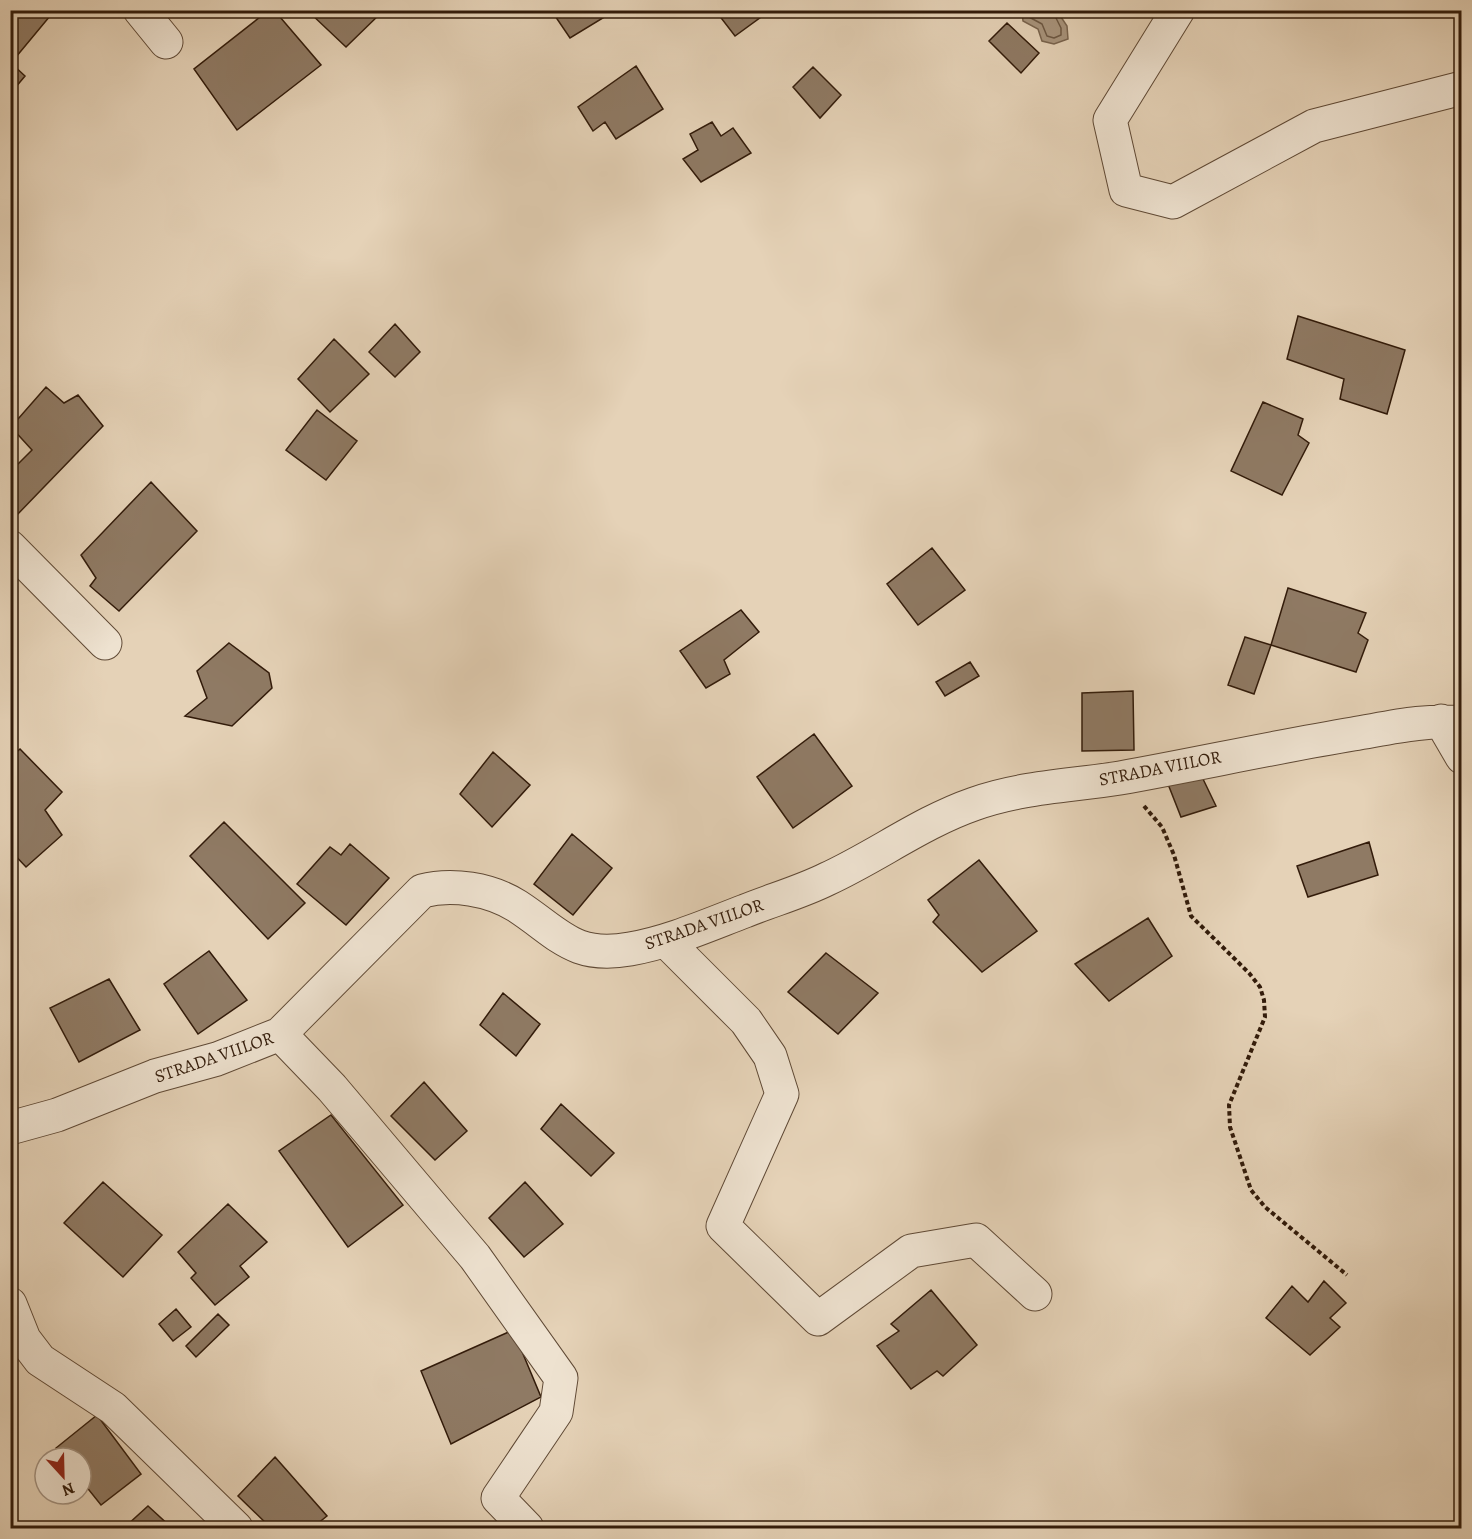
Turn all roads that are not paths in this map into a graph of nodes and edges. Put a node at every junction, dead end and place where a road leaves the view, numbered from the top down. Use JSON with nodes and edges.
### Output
{"nodes":[{"id":1,"x":140,"y":10,"type":"edge"},
{"id":2,"x":1178,"y":10,"type":"edge"},
{"id":3,"x":166,"y":42,"type":"dead end"},
{"id":4,"x":1461,"y":88,"type":"edge"},
{"id":5,"x":10,"y":547,"type":"edge"},
{"id":6,"x":105,"y":643,"type":"dead end"},
{"id":7,"x":1451,"y":722,"type":"edge"},
{"id":8,"x":1461,"y":757,"type":"edge"},
{"id":9,"x":666,"y":941,"type":"junction"},
{"id":10,"x":280,"y":1034,"type":"junction"},
{"id":11,"x":10,"y":1128,"type":"edge"},
{"id":12,"x":1035,"y":1294,"type":"dead end"},
{"id":13,"x":10,"y":1304,"type":"edge"},
{"id":14,"x":236,"y":1528,"type":"edge"},
{"id":15,"x":527,"y":1528,"type":"edge"}],
"edges":[{"from":1,"to":3,"type":"street"},
{"from":2,"to":4,"type":"street"},
{"from":5,"to":6,"type":"street"},
{"from":7,"to":8,"type":"street"},
{"from":7,"to":9,"type":"street","name":"STRADA VIILOR"},
{"from":9,"to":10,"type":"street","name":"STRADA VIILOR"},
{"from":9,"to":12,"type":"street"},
{"from":10,"to":11,"type":"street","name":"STRADA VIILOR"},
{"from":10,"to":15,"type":"street"},
{"from":13,"to":14,"type":"street"}]}
